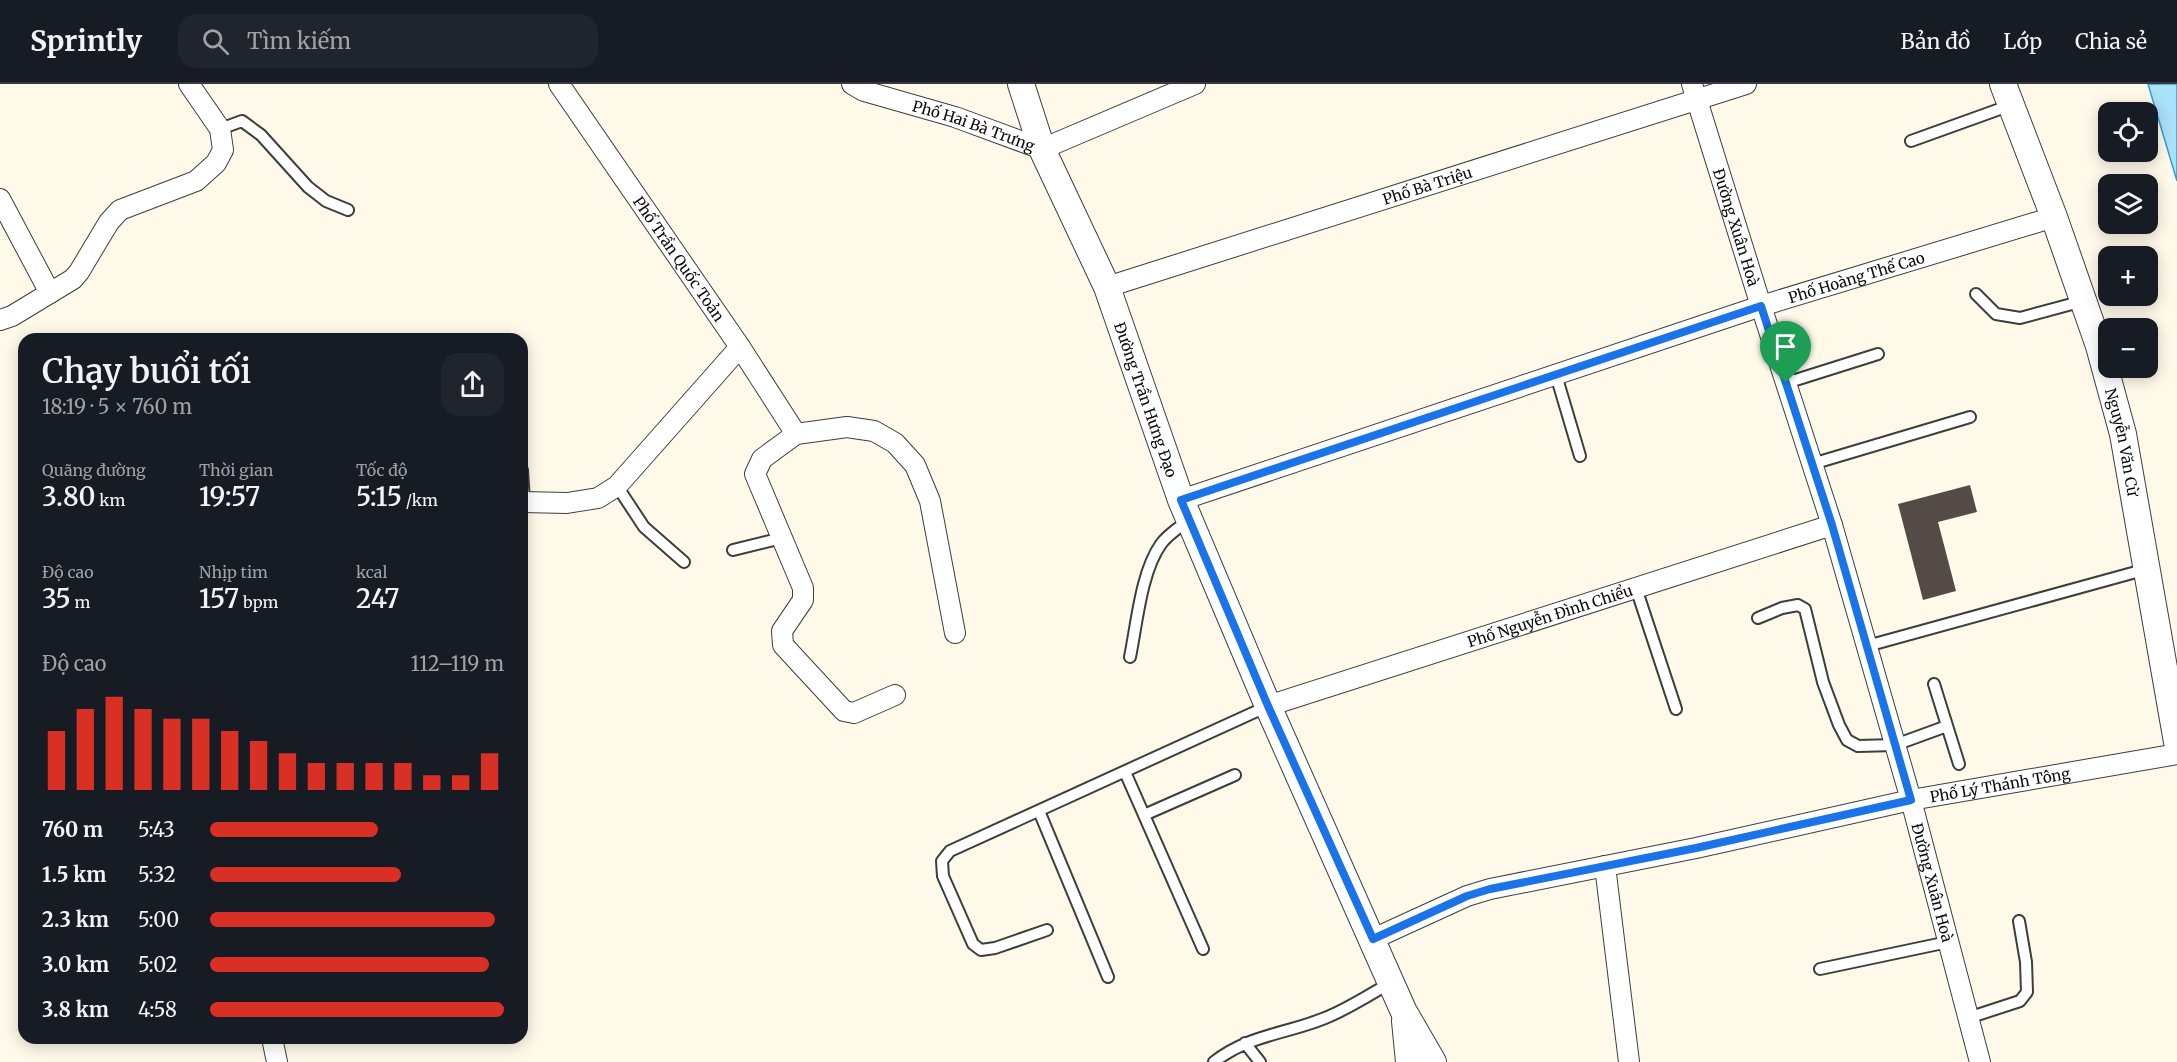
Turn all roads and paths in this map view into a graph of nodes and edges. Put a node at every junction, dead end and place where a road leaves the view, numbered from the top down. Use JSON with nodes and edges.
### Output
{"nodes":[{"id":1,"x":189,"y":84,"type":"edge"},
{"id":2,"x":559,"y":84,"type":"edge"},
{"id":3,"x":852,"y":84,"type":"edge"},
{"id":4,"x":1021,"y":84,"type":"edge"},
{"id":5,"x":1195,"y":84,"type":"edge"},
{"id":6,"x":1746,"y":84,"type":"edge"},
{"id":7,"x":1694,"y":93,"type":"edge"},
{"id":8,"x":2007,"y":95,"type":"edge"},
{"id":9,"x":220,"y":129,"type":"junction"},
{"id":10,"x":1911,"y":141,"type":"dead end"},
{"id":11,"x":1042,"y":149,"type":"junction"},
{"id":12,"x":0,"y":199,"type":"edge"},
{"id":13,"x":348,"y":210,"type":"dead end"},
{"id":14,"x":2054,"y":217,"type":"junction"},
{"id":15,"x":1107,"y":287,"type":"junction"},
{"id":16,"x":50,"y":293,"type":"junction"},
{"id":17,"x":1976,"y":294,"type":"dead end"},
{"id":18,"x":2084,"y":301,"type":"junction"},
{"id":19,"x":1761,"y":306,"type":"junction"},
{"id":20,"x":0,"y":320,"type":"edge"},
{"id":21,"x":740,"y":347,"type":"junction"},
{"id":22,"x":1878,"y":354,"type":"dead end"},
{"id":23,"x":1556,"y":375,"type":"junction"},
{"id":24,"x":1786,"y":383,"type":"junction"},
{"id":25,"x":1970,"y":417,"type":"dead end"},
{"id":26,"x":796,"y":434,"type":"junction"},
{"id":27,"x":1580,"y":456,"type":"dead end"},
{"id":28,"x":1812,"y":464,"type":"junction"},
{"id":29,"x":617,"y":486,"type":"junction"},
{"id":30,"x":528,"y":502,"type":"edge"},
{"id":31,"x":1185,"y":510,"type":"junction"},
{"id":32,"x":1832,"y":525,"type":"junction"},
{"id":33,"x":782,"y":538,"type":"junction"},
{"id":34,"x":733,"y":550,"type":"dead end"},
{"id":35,"x":684,"y":562,"type":"dead end"},
{"id":36,"x":2147,"y":569,"type":"junction"},
{"id":37,"x":1636,"y":588,"type":"junction"},
{"id":38,"x":1758,"y":618,"type":"dead end"},
{"id":39,"x":955,"y":633,"type":"dead end"},
{"id":40,"x":1867,"y":646,"type":"junction"},
{"id":41,"x":1130,"y":657,"type":"dead end"},
{"id":42,"x":1934,"y":684,"type":"dead end"},
{"id":43,"x":895,"y":695,"type":"dead end"},
{"id":44,"x":1268,"y":706,"type":"junction"},
{"id":45,"x":1676,"y":709,"type":"dead end"},
{"id":46,"x":1947,"y":726,"type":"junction"},
{"id":47,"x":2177,"y":742,"type":"edge"},
{"id":48,"x":1895,"y":745,"type":"junction"},
{"id":49,"x":2177,"y":754,"type":"edge"},
{"id":50,"x":1959,"y":764,"type":"dead end"},
{"id":51,"x":1125,"y":772,"type":"junction"},
{"id":52,"x":1235,"y":775,"type":"dead end"},
{"id":53,"x":1911,"y":800,"type":"junction"},
{"id":54,"x":1039,"y":811,"type":"junction"},
{"id":55,"x":1144,"y":814,"type":"junction"},
{"id":56,"x":1605,"y":866,"type":"junction"},
{"id":57,"x":2019,"y":921,"type":"dead end"},
{"id":58,"x":1047,"y":930,"type":"dead end"},
{"id":59,"x":1373,"y":939,"type":"junction"},
{"id":60,"x":1948,"y":942,"type":"junction"},
{"id":61,"x":1203,"y":949,"type":"dead end"},
{"id":62,"x":1820,"y":969,"type":"dead end"},
{"id":63,"x":1108,"y":977,"type":"dead end"},
{"id":64,"x":1391,"y":983,"type":"junction"},
{"id":65,"x":1404,"y":1012,"type":"junction"},
{"id":66,"x":1968,"y":1018,"type":"junction"},
{"id":67,"x":1245,"y":1043,"type":"junction"},
{"id":68,"x":273,"y":1044,"type":"edge"},
{"id":69,"x":1406,"y":1058,"type":"edge"},
{"id":70,"x":277,"y":1062,"type":"edge"},
{"id":71,"x":1214,"y":1062,"type":"edge"},
{"id":72,"x":1260,"y":1062,"type":"edge"},
{"id":73,"x":1433,"y":1062,"type":"edge"},
{"id":74,"x":1629,"y":1062,"type":"edge"},
{"id":75,"x":1980,"y":1062,"type":"edge"}],
"edges":[{"from":1,"to":9,"type":"street"},
{"from":2,"to":21,"type":"street","name":"Phố Trần Quốc Toản"},
{"from":3,"to":11,"type":"street","name":"Phố Hai Bà Trưng"},
{"from":4,"to":11,"type":"street","name":"Đường Trần Hưng Đạo"},
{"from":5,"to":11,"type":"street","name":"Phố Hai Bà Trưng"},
{"from":6,"to":7,"type":"street","name":"Phố Bà Triệu"},
{"from":7,"to":15,"type":"street","name":"Phố Bà Triệu"},
{"from":7,"to":19,"type":"street","name":"Đường Xuân Hoà"},
{"from":8,"to":10,"type":"lane"},
{"from":8,"to":14,"type":"street","name":"Nguyễn Văn Cừ"},
{"from":9,"to":13,"type":"lane"},
{"from":9,"to":16,"type":"street"},
{"from":11,"to":15,"type":"street","name":"Đường Trần Hưng Đạo"},
{"from":12,"to":16,"type":"street"},
{"from":14,"to":18,"type":"street","name":"Nguyễn Văn Cừ"},
{"from":14,"to":19,"type":"street","name":"Phố Hoàng Thế Cao"},
{"from":15,"to":31,"type":"street","name":"Đường Trần Hưng Đạo"},
{"from":16,"to":20,"type":"street"},
{"from":17,"to":18,"type":"lane"},
{"from":18,"to":36,"type":"street","name":"Nguyễn Văn Cừ"},
{"from":19,"to":23,"type":"street","name":"Phố Hoàng Thế Cao"},
{"from":19,"to":24,"type":"street","name":"Đường Xuân Hoà"},
{"from":21,"to":26,"type":"street","name":"Phố Trần Quốc Toản"},
{"from":21,"to":29,"type":"street"},
{"from":22,"to":24,"type":"lane"},
{"from":23,"to":27,"type":"lane"},
{"from":23,"to":31,"type":"street","name":"Phố Hoàng Thế Cao"},
{"from":24,"to":28,"type":"street","name":"Đường Xuân Hoà"},
{"from":25,"to":28,"type":"lane"},
{"from":26,"to":33,"type":"street"},
{"from":26,"to":39,"type":"street"},
{"from":28,"to":32,"type":"street","name":"Đường Xuân Hoà"},
{"from":29,"to":30,"type":"street"},
{"from":29,"to":35,"type":"lane"},
{"from":31,"to":41,"type":"lane"},
{"from":31,"to":44,"type":"street","name":"Đường Trần Hưng Đạo"},
{"from":32,"to":37,"type":"street","name":"Phố Nguyễn Đình Chiểu"},
{"from":32,"to":40,"type":"street","name":"Đường Xuân Hoà"},
{"from":33,"to":34,"type":"lane"},
{"from":33,"to":43,"type":"street"},
{"from":36,"to":40,"type":"lane"},
{"from":36,"to":47,"type":"street","name":"Nguyễn Văn Cừ"},
{"from":37,"to":44,"type":"street","name":"Phố Nguyễn Đình Chiểu"},
{"from":37,"to":45,"type":"lane"},
{"from":38,"to":48,"type":"lane"},
{"from":40,"to":48,"type":"street","name":"Đường Xuân Hoà"},
{"from":42,"to":46,"type":"lane"},
{"from":44,"to":51,"type":"lane"},
{"from":44,"to":59,"type":"street","name":"Đường Trần Hưng Đạo"},
{"from":46,"to":48,"type":"lane"},
{"from":46,"to":50,"type":"lane"},
{"from":48,"to":53,"type":"street","name":"Đường Xuân Hoà"},
{"from":49,"to":53,"type":"street","name":"Phố Lý Thánh Tông"},
{"from":51,"to":54,"type":"lane"},
{"from":51,"to":55,"type":"lane"},
{"from":52,"to":55,"type":"lane"},
{"from":53,"to":56,"type":"street","name":"Phố Lý Thánh Tông"},
{"from":53,"to":60,"type":"street","name":"Đường Xuân Hoà"},
{"from":54,"to":58,"type":"lane"},
{"from":54,"to":63,"type":"lane"},
{"from":55,"to":61,"type":"lane"},
{"from":56,"to":59,"type":"street","name":"Phố Lý Thánh Tông"},
{"from":56,"to":74,"type":"street"},
{"from":57,"to":66,"type":"lane"},
{"from":59,"to":64,"type":"street","name":"Đường Trần Hưng Đạo"},
{"from":60,"to":62,"type":"lane"},
{"from":60,"to":66,"type":"street","name":"Đường Xuân Hoà"},
{"from":64,"to":65,"type":"street","name":"Đường Trần Hưng Đạo"},
{"from":64,"to":67,"type":"lane"},
{"from":65,"to":69,"type":"street","name":"Đường Trần Hưng Đạo"},
{"from":65,"to":73,"type":"street","name":"Đường Trần Hưng Đạo"},
{"from":66,"to":75,"type":"street","name":"Đường Xuân Hoà"},
{"from":67,"to":71,"type":"lane"},
{"from":67,"to":72,"type":"lane"},
{"from":68,"to":70,"type":"street"}]}
